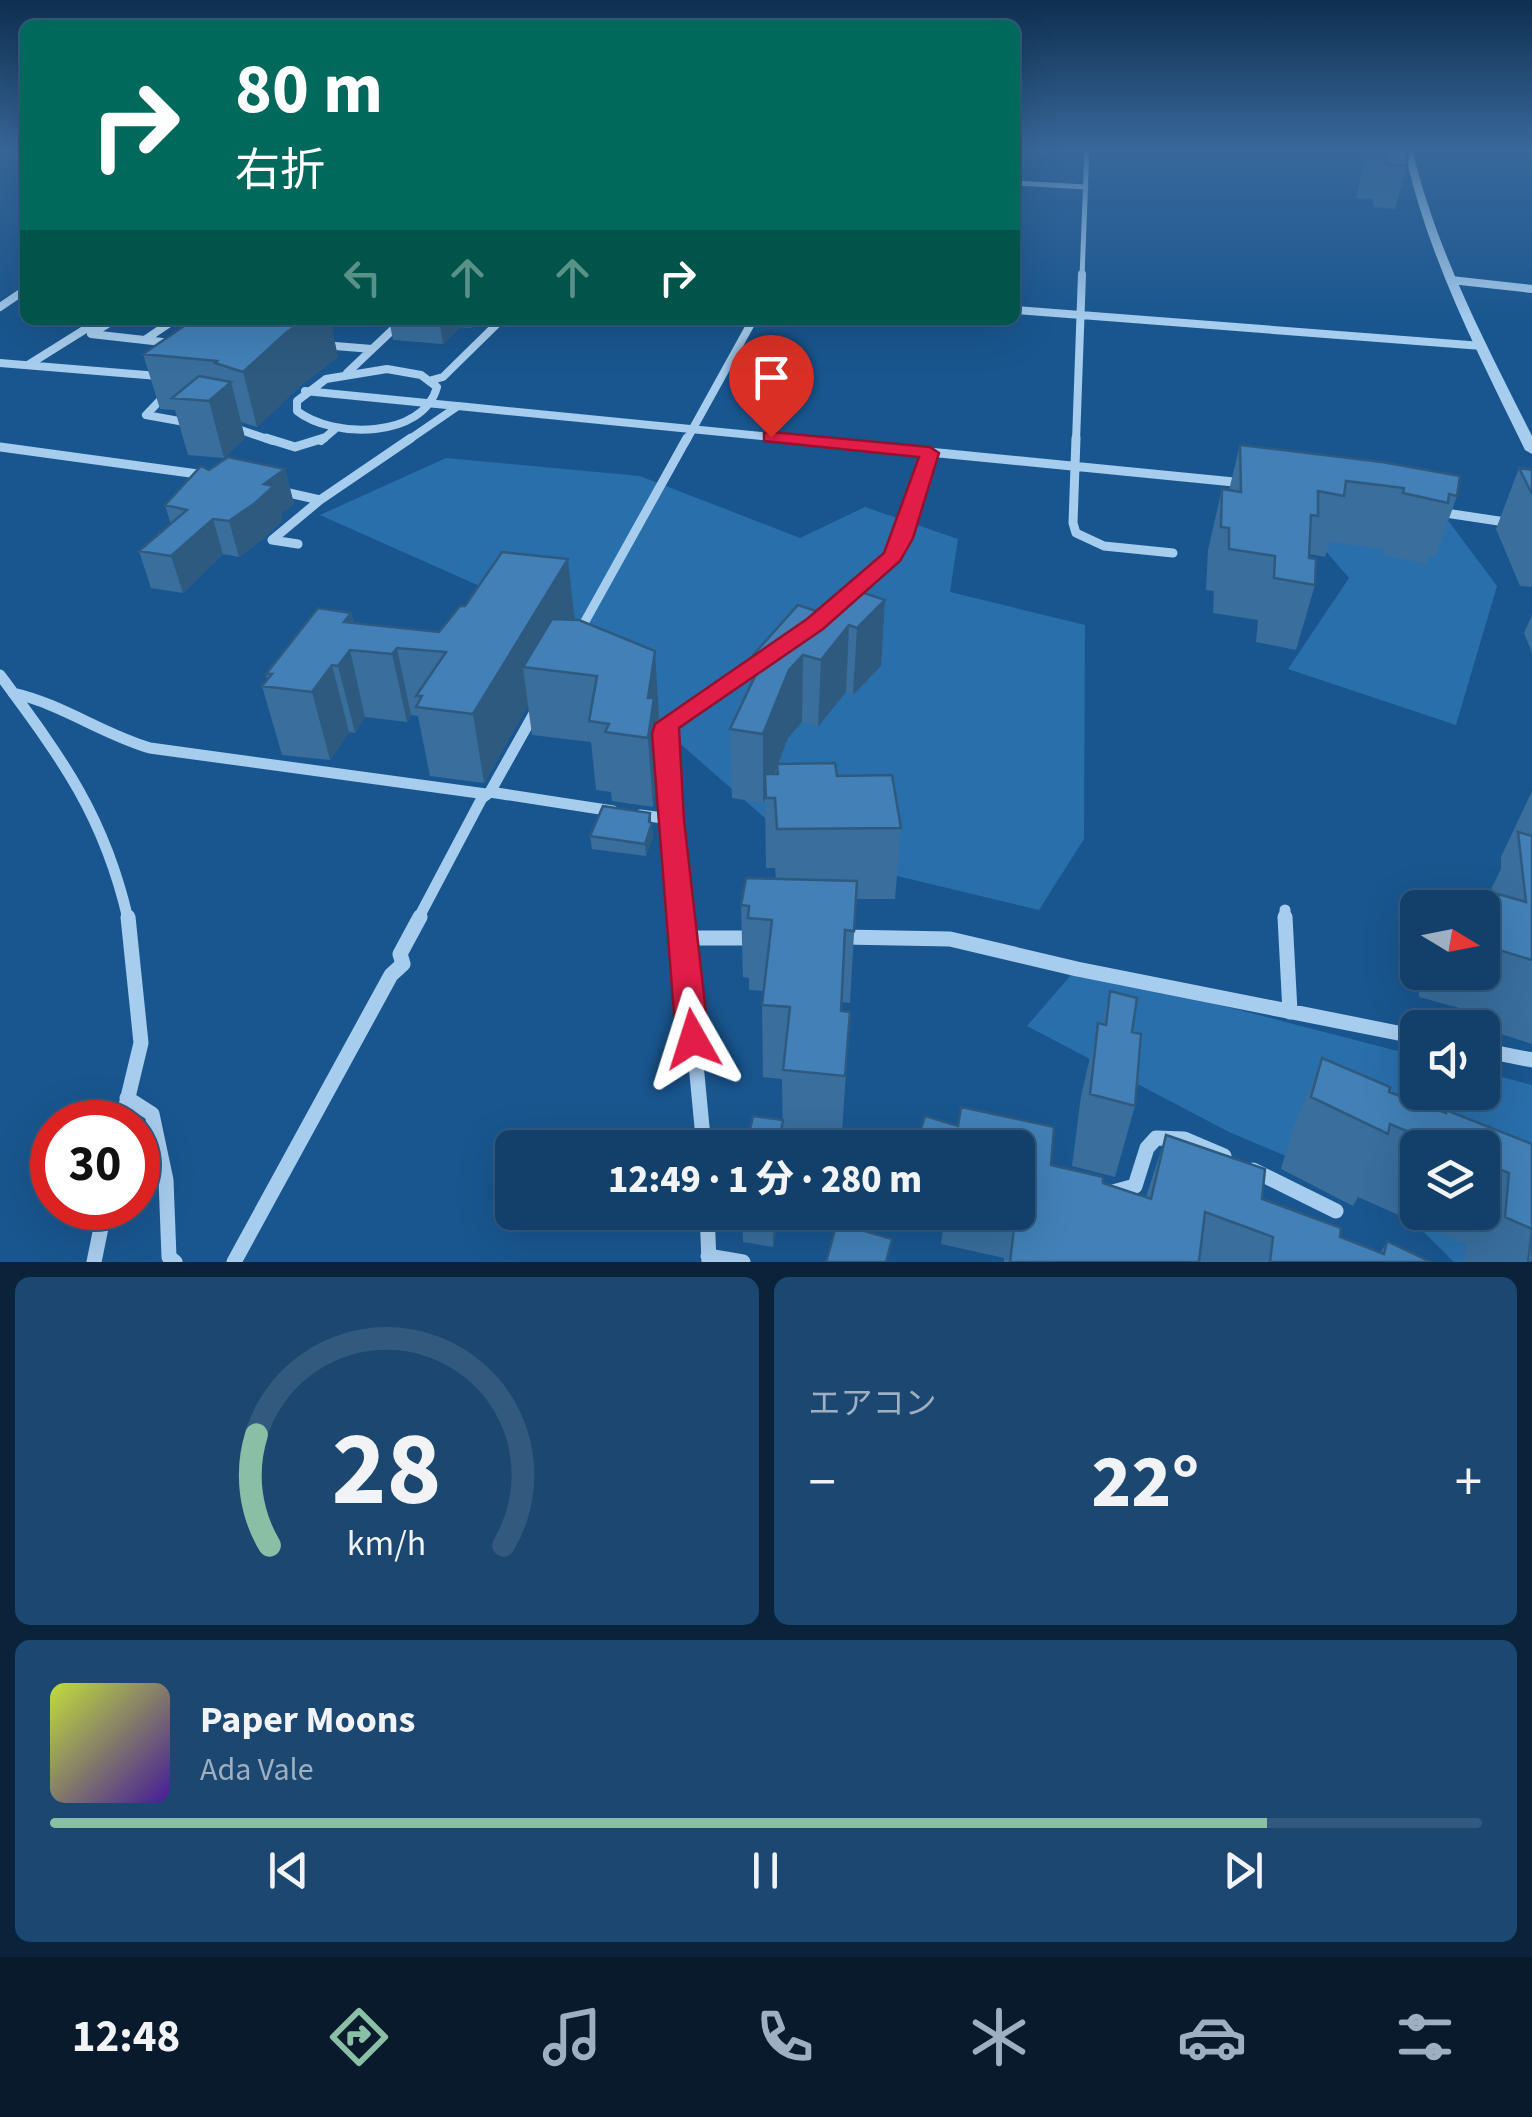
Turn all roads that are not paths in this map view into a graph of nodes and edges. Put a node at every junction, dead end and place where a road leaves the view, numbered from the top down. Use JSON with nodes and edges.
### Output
{"nodes":[{"id":1,"x":1085,"y":207,"type":"edge"},
{"id":2,"x":1422,"y":207,"type":"edge"},
{"id":3,"x":1450,"y":280,"type":"junction"},
{"id":4,"x":1532,"y":289,"type":"edge"},
{"id":5,"x":1020,"y":310,"type":"edge"},
{"id":6,"x":1080,"y":315,"type":"junction"},
{"id":7,"x":92,"y":325,"type":"edge"},
{"id":8,"x":106,"y":325,"type":"edge"},
{"id":9,"x":167,"y":325,"type":"edge"},
{"id":10,"x":398,"y":325,"type":"edge"},
{"id":11,"x":497,"y":325,"type":"edge"},
{"id":12,"x":750,"y":325,"type":"edge"},
{"id":13,"x":145,"y":340,"type":"junction"},
{"id":14,"x":178,"y":343,"type":"edge"},
{"id":15,"x":307,"y":343,"type":"dead end"},
{"id":16,"x":1482,"y":346,"type":"junction"},
{"id":17,"x":372,"y":349,"type":"junction"},
{"id":18,"x":0,"y":363,"type":"edge"},
{"id":19,"x":28,"y":365,"type":"junction"},
{"id":20,"x":346,"y":373,"type":"junction"},
{"id":21,"x":166,"y":377,"type":"edge"},
{"id":22,"x":432,"y":380,"type":"junction"},
{"id":23,"x":171,"y":390,"type":"edge"},
{"id":24,"x":305,"y":391,"type":"junction"},
{"id":25,"x":433,"y":404,"type":"junction"},
{"id":26,"x":458,"y":406,"type":"junction"},
{"id":27,"x":201,"y":424,"type":"edge"},
{"id":28,"x":220,"y":426,"type":"edge"},
{"id":29,"x":336,"y":429,"type":"junction"},
{"id":30,"x":691,"y":430,"type":"junction"},
{"id":31,"x":0,"y":447,"type":"edge"},
{"id":32,"x":1532,"y":450,"type":"edge"},
{"id":33,"x":930,"y":453,"type":"junction"},
{"id":34,"x":1074,"y":467,"type":"junction"},
{"id":35,"x":213,"y":476,"type":"edge"},
{"id":36,"x":1248,"y":483,"type":"edge"},
{"id":37,"x":265,"y":488,"type":"edge"},
{"id":38,"x":320,"y":500,"type":"junction"},
{"id":39,"x":1436,"y":511,"type":"edge"},
{"id":40,"x":1532,"y":526,"type":"edge"},
{"id":41,"x":298,"y":544,"type":"dead end"},
{"id":42,"x":1172,"y":553,"type":"dead end"},
{"id":43,"x":828,"y":612,"type":"edge"},
{"id":44,"x":567,"y":654,"type":"edge"},
{"id":45,"x":768,"y":654,"type":"edge"},
{"id":46,"x":0,"y":675,"type":"edge"},
{"id":47,"x":13,"y":693,"type":"junction"},
{"id":48,"x":538,"y":706,"type":"edge"},
{"id":49,"x":489,"y":793,"type":"junction"},
{"id":50,"x":671,"y":820,"type":"junction"},
{"id":51,"x":1285,"y":910,"type":"dead end"},
{"id":52,"x":682,"y":938,"type":"junction"},
{"id":53,"x":774,"y":938,"type":"edge"},
{"id":54,"x":830,"y":938,"type":"edge"},
{"id":55,"x":1290,"y":1012,"type":"junction"},
{"id":56,"x":1400,"y":1033,"type":"edge"},
{"id":57,"x":1500,"y":1054,"type":"edge"},
{"id":58,"x":1532,"y":1060,"type":"edge"},
{"id":59,"x":127,"y":1098,"type":"joint"},
{"id":60,"x":703,"y":1130,"type":"edge"},
{"id":61,"x":1095,"y":1193,"type":"edge"},
{"id":62,"x":1336,"y":1211,"type":"dead end"},
{"id":63,"x":101,"y":1230,"type":"edge"},
{"id":64,"x":708,"y":1230,"type":"edge"},
{"id":65,"x":709,"y":1259,"type":"edge"},
{"id":66,"x":94,"y":1262,"type":"edge"},
{"id":67,"x":175,"y":1262,"type":"edge"},
{"id":68,"x":234,"y":1262,"type":"edge"},
{"id":69,"x":743,"y":1262,"type":"edge"}],
"edges":[{"from":1,"to":6,"type":"street"},
{"from":2,"to":3,"type":"street"},
{"from":3,"to":4,"type":"street"},
{"from":3,"to":16,"type":"street"},
{"from":5,"to":6,"type":"street"},
{"from":6,"to":16,"type":"street"},
{"from":6,"to":34,"type":"street"},
{"from":7,"to":19,"type":"street"},
{"from":8,"to":13,"type":"street"},
{"from":9,"to":13,"type":"street"},
{"from":10,"to":17,"type":"street"},
{"from":11,"to":22,"type":"street"},
{"from":12,"to":30,"type":"street"},
{"from":13,"to":14,"type":"street"},
{"from":15,"to":17,"type":"street"},
{"from":16,"to":32,"type":"street"},
{"from":17,"to":20,"type":"street"},
{"from":18,"to":19,"type":"street"},
{"from":19,"to":21,"type":"street"},
{"from":20,"to":22,"type":"street"},
{"from":20,"to":24,"type":"street"},
{"from":22,"to":25,"type":"street"},
{"from":23,"to":27,"type":"street"},
{"from":24,"to":25,"type":"street"},
{"from":24,"to":29,"type":"street"},
{"from":25,"to":26,"type":"street"},
{"from":25,"to":29,"type":"street"},
{"from":26,"to":30,"type":"street"},
{"from":26,"to":38,"type":"street"},
{"from":28,"to":29,"type":"street"},
{"from":30,"to":33,"type":"street"},
{"from":30,"to":44,"type":"street"},
{"from":31,"to":35,"type":"street"},
{"from":33,"to":34,"type":"street"},
{"from":33,"to":43,"type":"street"},
{"from":34,"to":36,"type":"street"},
{"from":34,"to":42,"type":"street"},
{"from":37,"to":38,"type":"street"},
{"from":38,"to":41,"type":"street"},
{"from":39,"to":40,"type":"street"},
{"from":45,"to":50,"type":"street"},
{"from":46,"to":47,"type":"street"},
{"from":47,"to":49,"type":"street"},
{"from":47,"to":59,"type":"street"},
{"from":48,"to":49,"type":"street"},
{"from":49,"to":50,"type":"street"},
{"from":49,"to":68,"type":"street"},
{"from":50,"to":52,"type":"street"},
{"from":51,"to":55,"type":"street"},
{"from":52,"to":53,"type":"street"},
{"from":52,"to":60,"type":"street"},
{"from":54,"to":55,"type":"street"},
{"from":55,"to":56,"type":"street"},
{"from":57,"to":58,"type":"street"},
{"from":59,"to":67,"type":"street"},
{"from":61,"to":62,"type":"street"},
{"from":63,"to":66,"type":"street"},
{"from":64,"to":65,"type":"street"},
{"from":65,"to":69,"type":"street"}]}
